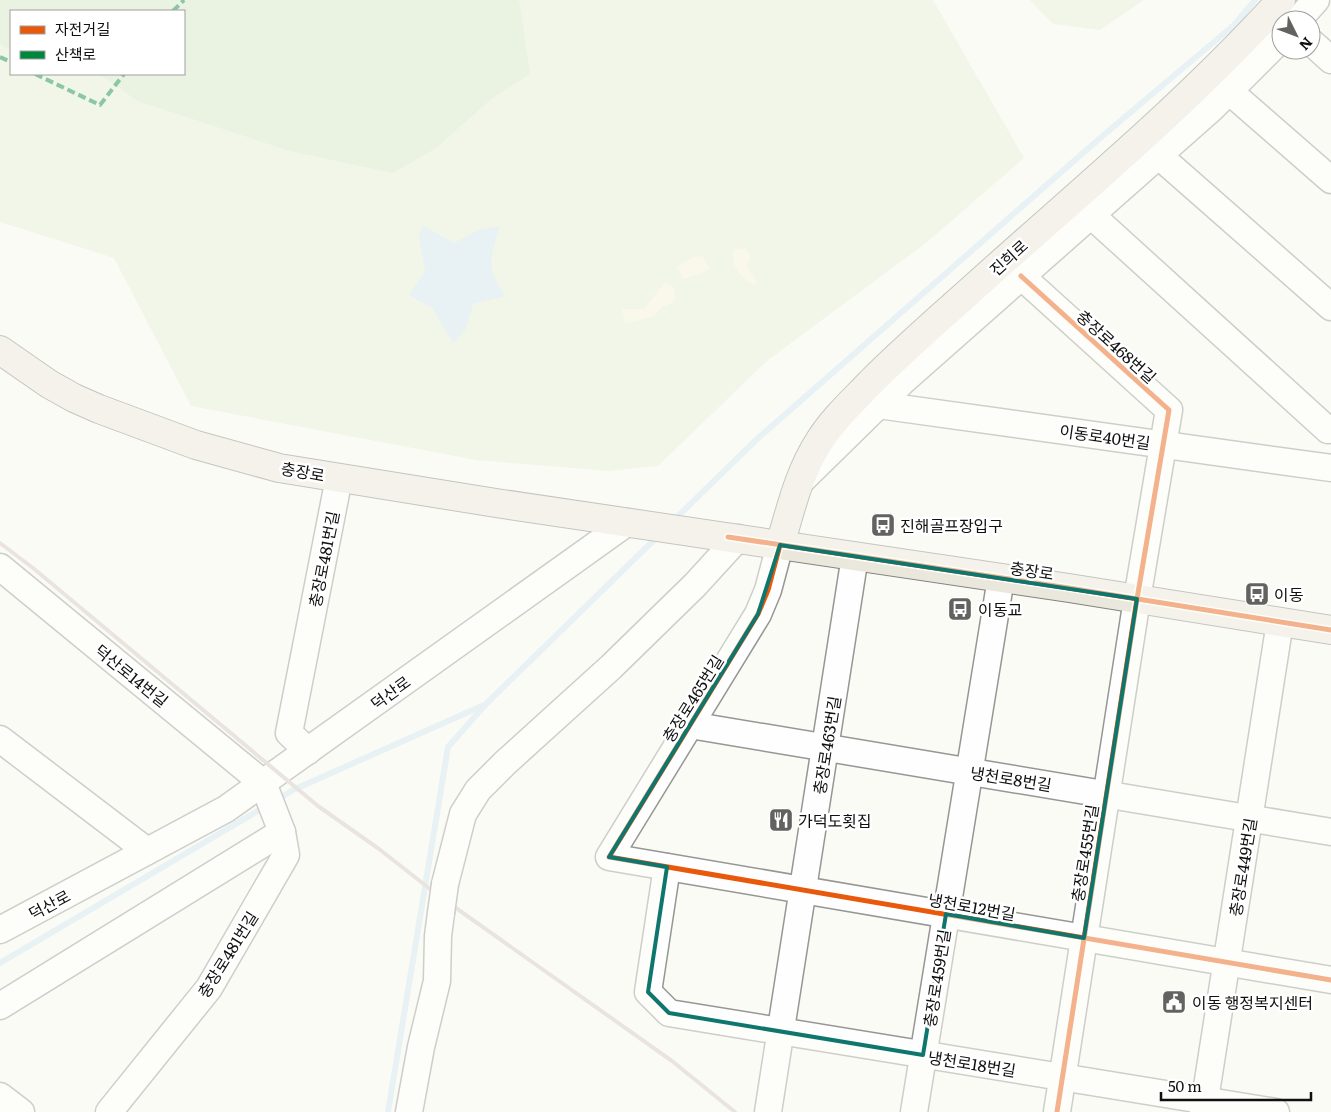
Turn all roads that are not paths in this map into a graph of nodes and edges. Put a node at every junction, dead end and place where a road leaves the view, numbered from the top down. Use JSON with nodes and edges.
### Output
{"nodes":[{"id":1,"x":1281,"y":0,"type":"edge"},
{"id":2,"x":1316,"y":0,"type":"edge"},
{"id":3,"x":1307,"y":10,"type":"edge"},
{"id":4,"x":1271,"y":49,"type":"edge"},
{"id":5,"x":1321,"y":51,"type":"edge"},
{"id":6,"x":1331,"y":60,"type":"edge"},
{"id":7,"x":1229,"y":91,"type":"junction"},
{"id":8,"x":1158,"y":155,"type":"junction"},
{"id":9,"x":1331,"y":180,"type":"edge"},
{"id":10,"x":1091,"y":215,"type":"junction"},
{"id":11,"x":1021,"y":276,"type":"junction"},
{"id":12,"x":1331,"y":307,"type":"edge"},
{"id":13,"x":0,"y":350,"type":"edge"},
{"id":14,"x":878,"y":405,"type":"junction"},
{"id":15,"x":1329,"y":428,"type":"edge"},
{"id":16,"x":1162,"y":444,"type":"junction"},
{"id":17,"x":1328,"y":467,"type":"edge"},
{"id":18,"x":339,"y":478,"type":"junction"},
{"id":19,"x":797,"y":484,"type":"junction"},
{"id":20,"x":628,"y":522,"type":"junction"},
{"id":21,"x":733,"y":538,"type":"junction"},
{"id":22,"x":780,"y":544,"type":"junction"},
{"id":23,"x":855,"y":556,"type":"junction"},
{"id":24,"x":0,"y":567,"type":"edge"},
{"id":25,"x":1001,"y":578,"type":"junction"},
{"id":26,"x":1137,"y":599,"type":"junction"},
{"id":27,"x":1280,"y":622,"type":"junction"},
{"id":28,"x":1331,"y":630,"type":"edge"},
{"id":29,"x":690,"y":725,"type":"junction"},
{"id":30,"x":0,"y":738,"type":"edge"},
{"id":31,"x":825,"y":748,"type":"junction"},
{"id":32,"x":308,"y":751,"type":"junction"},
{"id":33,"x":970,"y":772,"type":"junction"},
{"id":34,"x":263,"y":783,"type":"junction"},
{"id":35,"x":1106,"y":794,"type":"junction"},
{"id":36,"x":1249,"y":818,"type":"junction"},
{"id":37,"x":282,"y":832,"type":"junction"},
{"id":38,"x":1331,"y":832,"type":"edge"},
{"id":39,"x":147,"y":852,"type":"junction"},
{"id":40,"x":609,"y":857,"type":"joint"},
{"id":41,"x":667,"y":867,"type":"junction"},
{"id":42,"x":803,"y":890,"type":"junction"},
{"id":43,"x":946,"y":914,"type":"junction"},
{"id":44,"x":1,"y":928,"type":"edge"},
{"id":45,"x":1084,"y":938,"type":"junction"},
{"id":46,"x":1227,"y":962,"type":"junction"},
{"id":47,"x":1331,"y":980,"type":"edge"},
{"id":48,"x":0,"y":1006,"type":"edge"},
{"id":49,"x":781,"y":1032,"type":"junction"},
{"id":50,"x":923,"y":1055,"type":"junction"},
{"id":51,"x":1062,"y":1077,"type":"junction"},
{"id":52,"x":0,"y":1096,"type":"edge"},
{"id":53,"x":1204,"y":1106,"type":"edge"},
{"id":54,"x":21,"y":1112,"type":"edge"},
{"id":55,"x":109,"y":1112,"type":"edge"},
{"id":56,"x":409,"y":1112,"type":"edge"},
{"id":57,"x":768,"y":1112,"type":"edge"},
{"id":58,"x":914,"y":1112,"type":"edge"},
{"id":59,"x":1057,"y":1112,"type":"edge"},
{"id":60,"x":1276,"y":1112,"type":"edge"}],
"edges":[{"from":1,"to":19,"type":"main road","name":"진희로"},
{"from":2,"to":3,"type":"street"},
{"from":4,"to":7,"type":"street"},
{"from":5,"to":6,"type":"street"},
{"from":7,"to":8,"type":"street"},
{"from":7,"to":9,"type":"street"},
{"from":8,"to":10,"type":"street"},
{"from":8,"to":12,"type":"street"},
{"from":10,"to":11,"type":"street"},
{"from":10,"to":15,"type":"street"},
{"from":11,"to":14,"type":"street"},
{"from":11,"to":16,"type":"street","name":"충장로468번길"},
{"from":13,"to":18,"type":"main road","name":"충장로"},
{"from":14,"to":16,"type":"street","name":"이동로40번길"},
{"from":14,"to":19,"type":"street"},
{"from":15,"to":17,"type":"street"},
{"from":16,"to":17,"type":"street","name":"이동로40번길"},
{"from":16,"to":26,"type":"street","name":"충장로455번길"},
{"from":18,"to":20,"type":"main road","name":"충장로"},
{"from":18,"to":32,"type":"street","name":"충장로481번길"},
{"from":19,"to":22,"type":"main road","name":"진희로"},
{"from":20,"to":21,"type":"main road","name":"충장로"},
{"from":20,"to":32,"type":"street","name":"덕산로"},
{"from":21,"to":22,"type":"main road","name":"충장로"},
{"from":21,"to":56,"type":"street","bridge":true},
{"from":22,"to":23,"type":"main road","name":"충장로"},
{"from":22,"to":29,"type":"street","name":"충장로465번길"},
{"from":23,"to":25,"type":"main road","name":"충장로"},
{"from":23,"to":31,"type":"street","name":"충장로463번길"},
{"from":24,"to":34,"type":"street","name":"덕산로14번길"},
{"from":25,"to":26,"type":"main road","name":"충장로"},
{"from":25,"to":33,"type":"street","name":"충장로459번길"},
{"from":26,"to":27,"type":"main road","name":"충장로"},
{"from":26,"to":35,"type":"street","name":"충장로455번길"},
{"from":27,"to":28,"type":"main road","name":"충장로"},
{"from":27,"to":36,"type":"street","name":"충장로449번길"},
{"from":29,"to":31,"type":"street","name":"냉천로8번길"},
{"from":29,"to":40,"type":"street","name":"충장로465번길"},
{"from":30,"to":39,"type":"street"},
{"from":31,"to":33,"type":"street","name":"냉천로8번길"},
{"from":31,"to":42,"type":"street","name":"충장로463번길"},
{"from":32,"to":34,"type":"street","name":"덕산로"},
{"from":33,"to":35,"type":"street","name":"냉천로8번길"},
{"from":33,"to":43,"type":"street","name":"충장로459번길"},
{"from":34,"to":37,"type":"street","name":"충장로481번길"},
{"from":34,"to":39,"type":"street","name":"덕산로"},
{"from":35,"to":36,"type":"street","name":"냉천로8번길"},
{"from":35,"to":45,"type":"street","name":"충장로455번길"},
{"from":36,"to":38,"type":"street","name":"냉천로8번길"},
{"from":36,"to":46,"type":"street","name":"충장로449번길"},
{"from":37,"to":48,"type":"street"},
{"from":37,"to":55,"type":"street","name":"충장로481번길"},
{"from":39,"to":44,"type":"street","name":"덕산로"},
{"from":40,"to":41,"type":"street","name":"냉천로12번길"},
{"from":41,"to":42,"type":"street","name":"냉천로12번길"},
{"from":41,"to":49,"type":"street","name":"냉천로18번길"},
{"from":42,"to":43,"type":"street","name":"냉천로12번길"},
{"from":42,"to":49,"type":"street","name":"충장로463번길"},
{"from":43,"to":45,"type":"street","name":"냉천로12번길"},
{"from":43,"to":50,"type":"street","name":"충장로459번길"},
{"from":45,"to":46,"type":"street","name":"냉천로12번길"},
{"from":45,"to":51,"type":"street","name":"충장로455번길"},
{"from":46,"to":47,"type":"street","name":"냉천로12번길"},
{"from":46,"to":53,"type":"street","name":"충장로449번길"},
{"from":49,"to":50,"type":"street","name":"냉천로18번길"},
{"from":49,"to":57,"type":"street","name":"충장로463번길"},
{"from":50,"to":51,"type":"street","name":"냉천로18번길"},
{"from":50,"to":58,"type":"street","name":"충장로459번길"},
{"from":51,"to":53,"type":"street","name":"냉천로18번길"},
{"from":51,"to":59,"type":"street","name":"충장로455번길"},
{"from":52,"to":54,"type":"street"},
{"from":53,"to":60,"type":"street","name":"냉천로18번길"}]}
